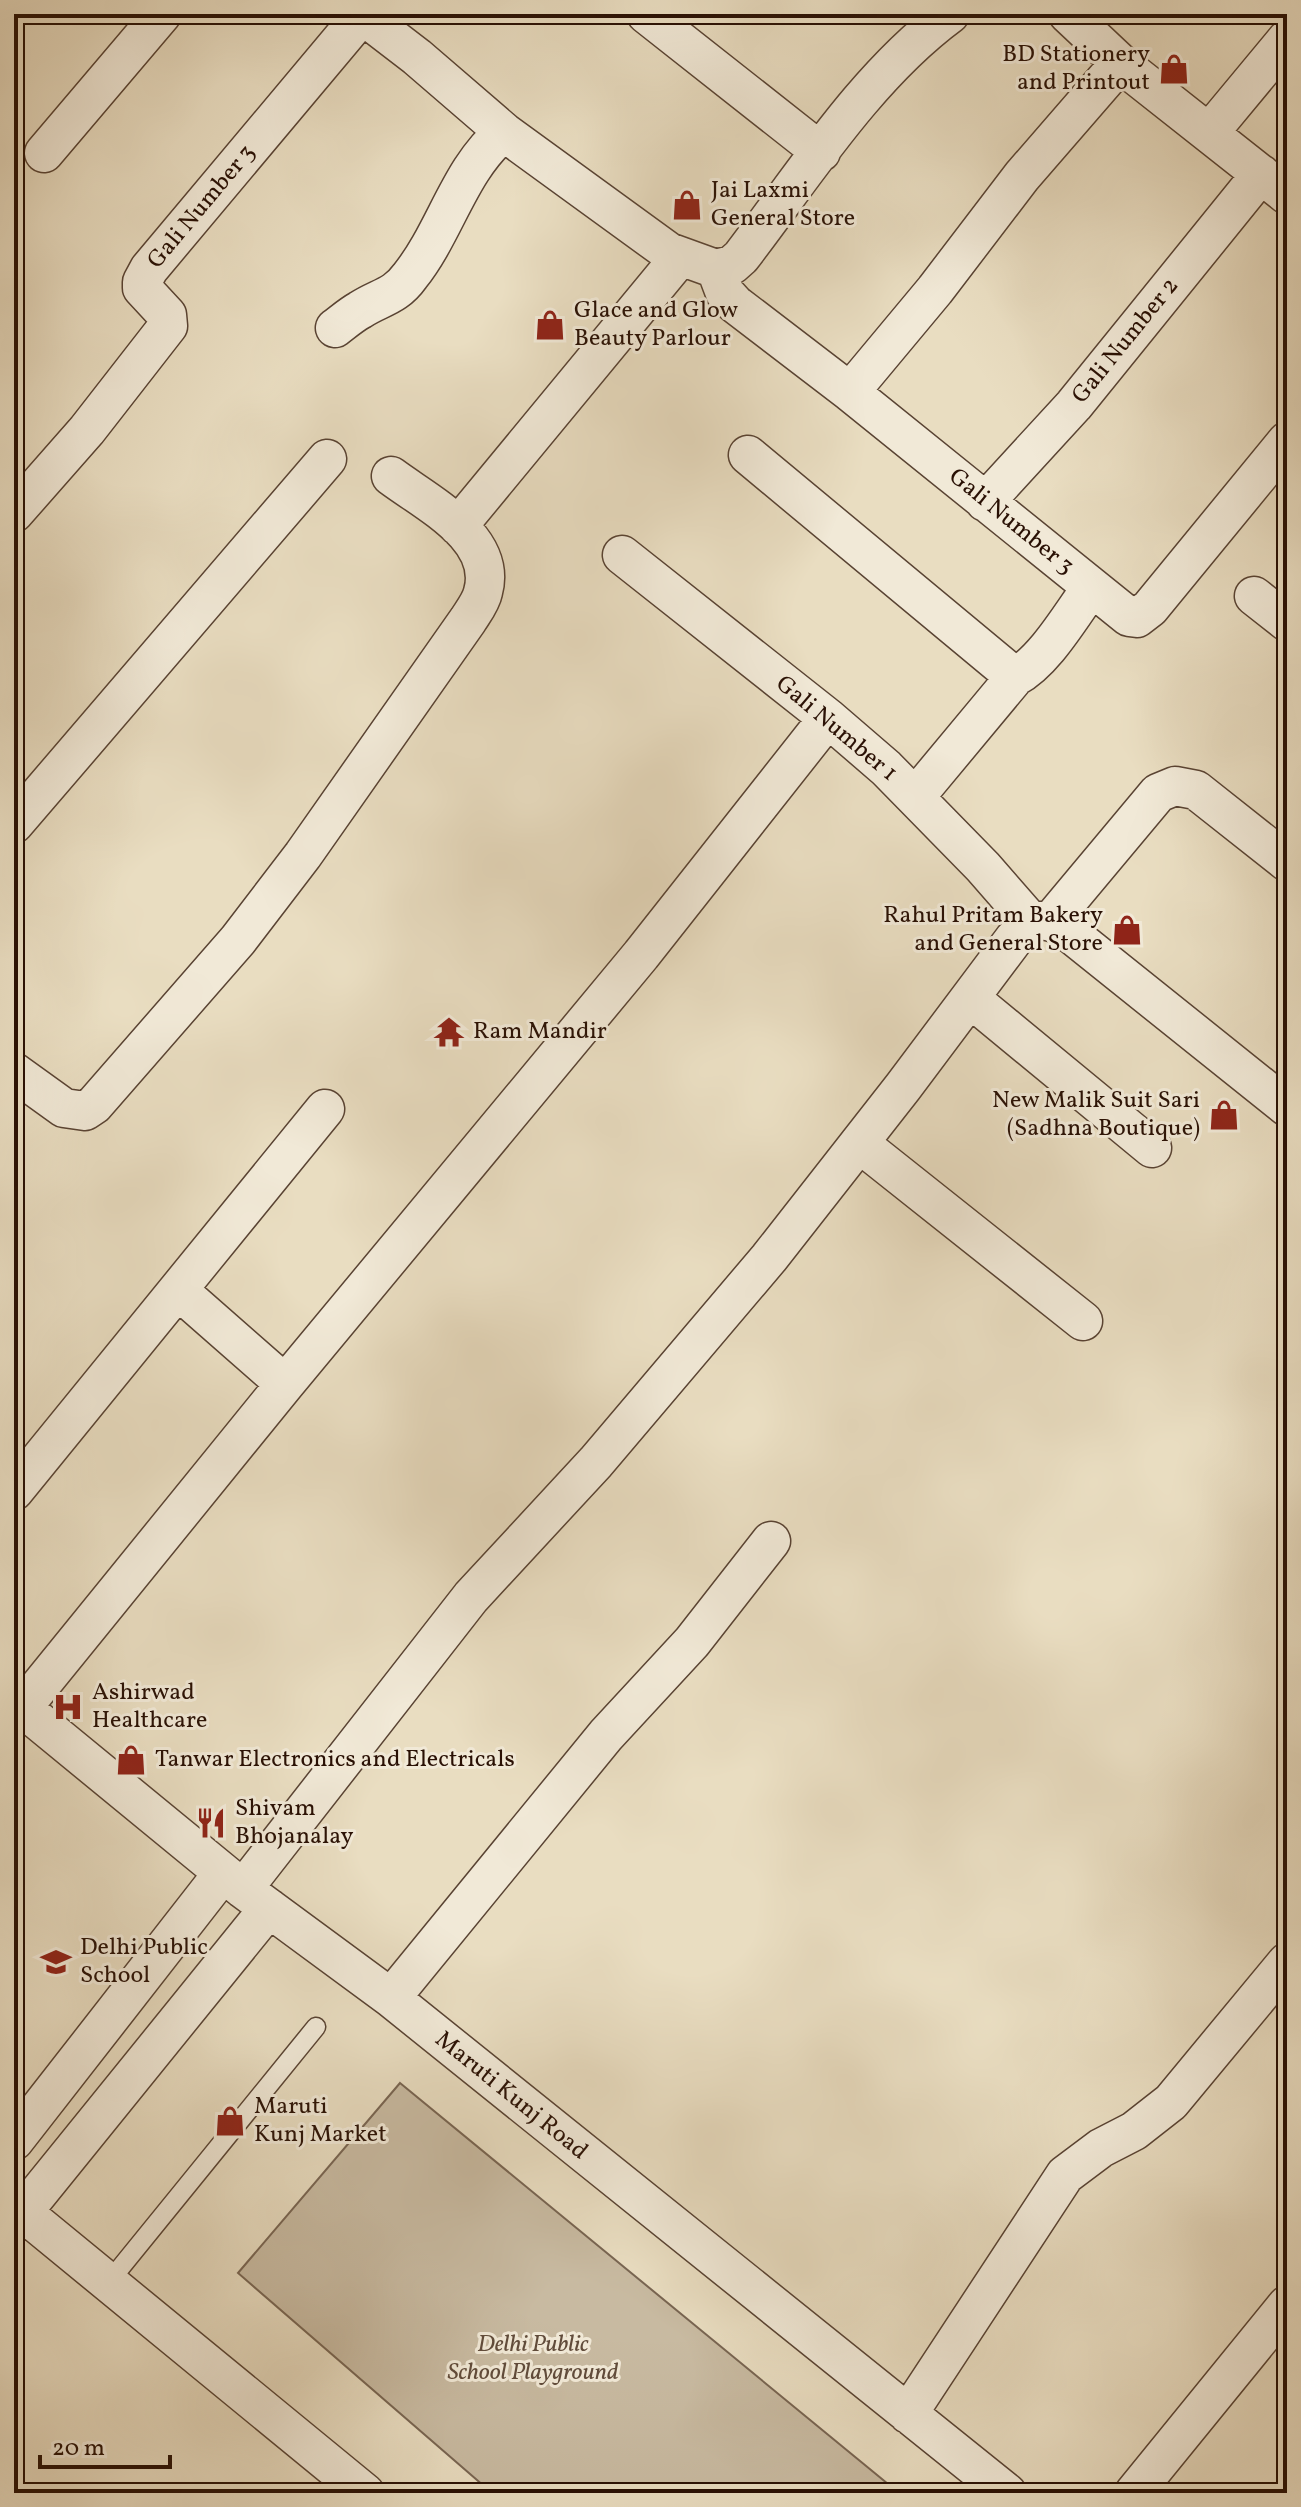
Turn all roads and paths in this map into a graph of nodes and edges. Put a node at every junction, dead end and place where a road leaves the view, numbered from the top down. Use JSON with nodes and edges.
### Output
{"nodes":[{"id":1,"x":162,"y":14,"type":"edge"},
{"id":2,"x":646,"y":14,"type":"edge"},
{"id":3,"x":1068,"y":14,"type":"edge"},
{"id":4,"x":368,"y":16,"type":"edge"},
{"id":5,"x":932,"y":19,"type":"edge"},
{"id":6,"x":1287,"y":39,"type":"edge"},
{"id":7,"x":1120,"y":63,"type":"junction"},
{"id":8,"x":504,"y":132,"type":"junction"},
{"id":9,"x":1209,"y":133,"type":"junction"},
{"id":10,"x":821,"y":152,"type":"junction"},
{"id":11,"x":44,"y":153,"type":"dead end"},
{"id":12,"x":1274,"y":185,"type":"edge"},
{"id":13,"x":680,"y":257,"type":"junction"},
{"id":14,"x":716,"y":269,"type":"junction"},
{"id":15,"x":335,"y":328,"type":"dead end"},
{"id":16,"x":850,"y":392,"type":"junction"},
{"id":17,"x":1287,"y":441,"type":"edge"},
{"id":18,"x":748,"y":455,"type":"dead end"},
{"id":19,"x":327,"y":459,"type":"dead end"},
{"id":20,"x":391,"y":476,"type":"dead end"},
{"id":21,"x":985,"y":502,"type":"junction"},
{"id":22,"x":14,"y":513,"type":"edge"},
{"id":23,"x":458,"y":526,"type":"junction"},
{"id":24,"x":622,"y":555,"type":"dead end"},
{"id":25,"x":1091,"y":588,"type":"junction"},
{"id":26,"x":1254,"y":596,"type":"dead end"},
{"id":27,"x":1287,"y":622,"type":"edge"},
{"id":28,"x":1015,"y":677,"type":"junction"},
{"id":29,"x":828,"y":718,"type":"junction"},
{"id":30,"x":916,"y":796,"type":"junction"},
{"id":31,"x":14,"y":824,"type":"edge"},
{"id":32,"x":1287,"y":862,"type":"edge"},
{"id":33,"x":1041,"y":922,"type":"junction"},
{"id":34,"x":970,"y":998,"type":"junction"},
{"id":35,"x":14,"y":1072,"type":"edge"},
{"id":36,"x":1287,"y":1107,"type":"edge"},
{"id":37,"x":325,"y":1109,"type":"dead end"},
{"id":38,"x":859,"y":1143,"type":"junction"},
{"id":39,"x":1152,"y":1148,"type":"dead end"},
{"id":40,"x":178,"y":1290,"type":"junction"},
{"id":41,"x":1083,"y":1321,"type":"dead end"},
{"id":42,"x":285,"y":1384,"type":"junction"},
{"id":43,"x":14,"y":1491,"type":"edge"},
{"id":44,"x":771,"y":1541,"type":"dead end"},
{"id":45,"x":18,"y":1705,"type":"edge"},
{"id":46,"x":245,"y":1890,"type":"junction"},
{"id":47,"x":1287,"y":1962,"type":"edge"},
{"id":48,"x":391,"y":1998,"type":"junction"},
{"id":49,"x":316,"y":2027,"type":"dead end"},
{"id":50,"x":14,"y":2141,"type":"edge"},
{"id":51,"x":17,"y":2214,"type":"edge"},
{"id":52,"x":108,"y":2283,"type":"junction"},
{"id":53,"x":1287,"y":2305,"type":"edge"},
{"id":54,"x":908,"y":2414,"type":"junction"},
{"id":55,"x":365,"y":2493,"type":"edge"},
{"id":56,"x":1007,"y":2493,"type":"edge"},
{"id":57,"x":1134,"y":2493,"type":"edge"}],
"edges":[{"from":1,"to":11,"type":"street"},
{"from":2,"to":10,"type":"street"},
{"from":3,"to":7,"type":"street"},
{"from":4,"to":8,"type":"street"},
{"from":4,"to":22,"type":"street","name":"Gali Number 3"},
{"from":5,"to":10,"type":"street"},
{"from":6,"to":9,"type":"street"},
{"from":7,"to":9,"type":"street"},
{"from":7,"to":16,"type":"street"},
{"from":8,"to":13,"type":"street"},
{"from":8,"to":15,"type":"street"},
{"from":9,"to":12,"type":"street"},
{"from":10,"to":14,"type":"street"},
{"from":12,"to":21,"type":"street","name":"Gali Number 2"},
{"from":13,"to":14,"type":"street"},
{"from":13,"to":23,"type":"street"},
{"from":14,"to":16,"type":"street","name":"Gali Number 3"},
{"from":16,"to":21,"type":"street","name":"Gali Number 3"},
{"from":17,"to":25,"type":"street","name":"Gali Number 3"},
{"from":18,"to":28,"type":"street"},
{"from":19,"to":31,"type":"street"},
{"from":20,"to":23,"type":"street"},
{"from":21,"to":25,"type":"street","name":"Gali Number 3"},
{"from":23,"to":35,"type":"street"},
{"from":24,"to":29,"type":"street","name":"Gali Number 1"},
{"from":25,"to":28,"type":"street"},
{"from":26,"to":27,"type":"street"},
{"from":28,"to":30,"type":"street"},
{"from":29,"to":30,"type":"street","name":"Gali Number 1"},
{"from":29,"to":42,"type":"street"},
{"from":30,"to":33,"type":"street","name":"Gali Number 1"},
{"from":32,"to":33,"type":"street"},
{"from":33,"to":34,"type":"street"},
{"from":33,"to":36,"type":"street","name":"Gali Number 1"},
{"from":34,"to":38,"type":"street"},
{"from":34,"to":39,"type":"street"},
{"from":37,"to":40,"type":"street"},
{"from":38,"to":41,"type":"street"},
{"from":38,"to":46,"type":"street"},
{"from":40,"to":42,"type":"street"},
{"from":40,"to":43,"type":"street"},
{"from":42,"to":45,"type":"street"},
{"from":44,"to":48,"type":"street"},
{"from":45,"to":46,"type":"street","name":"Maruti Kunj Road"},
{"from":46,"to":48,"type":"street","name":"Maruti Kunj Road"},
{"from":46,"to":50,"type":"street"},
{"from":46,"to":51,"type":"street"},
{"from":47,"to":54,"type":"street"},
{"from":48,"to":54,"type":"street","name":"Maruti Kunj Road"},
{"from":49,"to":52,"type":"lane"},
{"from":51,"to":52,"type":"street"},
{"from":52,"to":55,"type":"street"},
{"from":53,"to":57,"type":"street"},
{"from":54,"to":56,"type":"street","name":"Maruti Kunj Road"}]}
